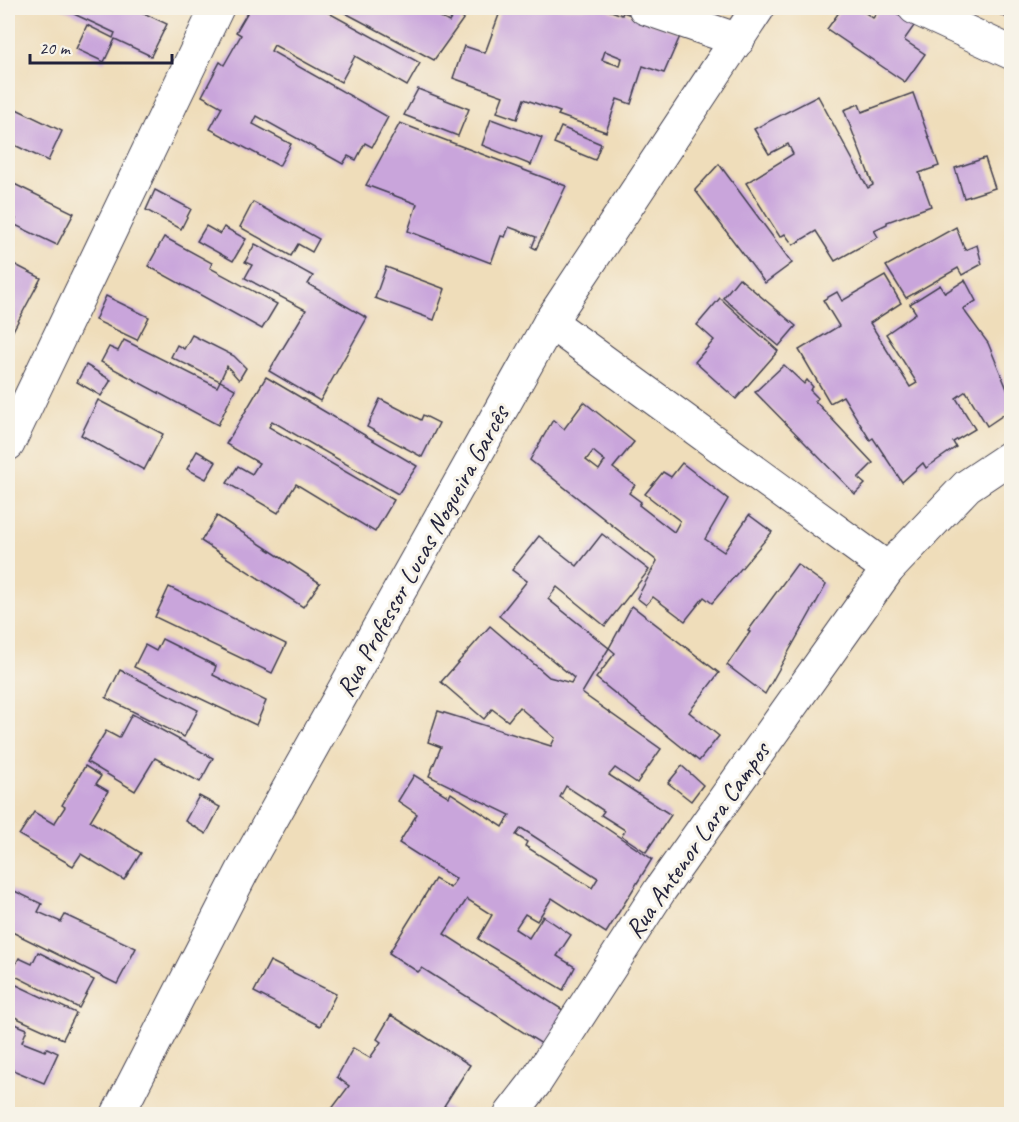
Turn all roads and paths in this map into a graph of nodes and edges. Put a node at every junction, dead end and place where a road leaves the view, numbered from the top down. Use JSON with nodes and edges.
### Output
{"nodes":[{"id":1,"x":217,"y":8,"type":"edge"},
{"id":2,"x":645,"y":8,"type":"edge"},
{"id":3,"x":758,"y":8,"type":"edge"},
{"id":4,"x":915,"y":8,"type":"edge"},
{"id":5,"x":738,"y":40,"type":"junction"},
{"id":6,"x":1011,"y":52,"type":"edge"},
{"id":7,"x":550,"y":322,"type":"junction"},
{"id":8,"x":8,"y":444,"type":"edge"},
{"id":9,"x":1011,"y":456,"type":"edge"},
{"id":10,"x":888,"y":569,"type":"junction"},
{"id":11,"x":118,"y":1114,"type":"edge"},
{"id":12,"x":511,"y":1114,"type":"edge"}],
"edges":[{"from":1,"to":8,"type":"street"},
{"from":2,"to":5,"type":"street"},
{"from":3,"to":5,"type":"street","name":"Rua Professor Lucas Nogueira Garcês"},
{"from":4,"to":6,"type":"street"},
{"from":5,"to":7,"type":"street","name":"Rua Professor Lucas Nogueira Garcês"},
{"from":7,"to":10,"type":"street"},
{"from":7,"to":11,"type":"street","name":"Rua Professor Lucas Nogueira Garcês"},
{"from":9,"to":10,"type":"street","name":"Rua Antenor Lara Campos"},
{"from":10,"to":12,"type":"street","name":"Rua Antenor Lara Campos"}]}
